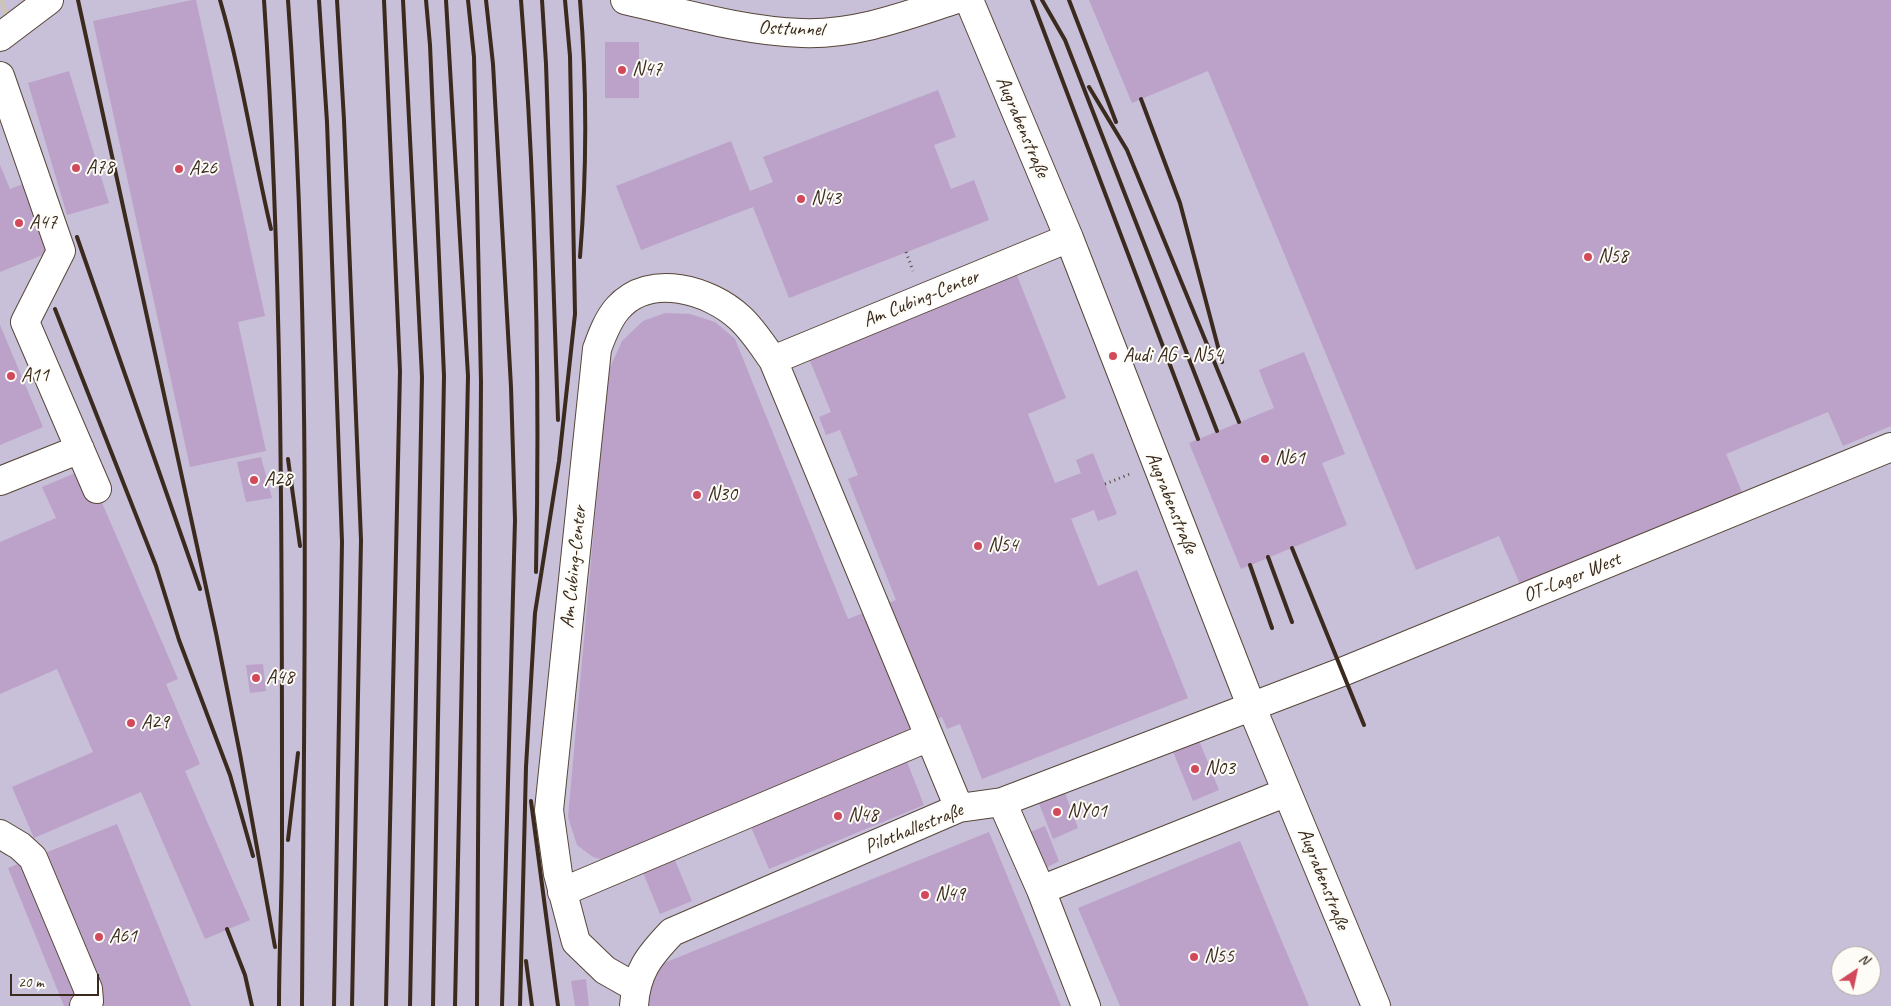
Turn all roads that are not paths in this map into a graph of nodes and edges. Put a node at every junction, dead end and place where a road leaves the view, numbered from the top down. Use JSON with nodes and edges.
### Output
{"nodes":[{"id":1,"x":49,"y":0,"type":"edge"},
{"id":2,"x":625,"y":0,"type":"edge"},
{"id":3,"x":954,"y":0,"type":"edge"},
{"id":4,"x":969,"y":0,"type":"edge"},
{"id":5,"x":0,"y":36,"type":"edge"},
{"id":6,"x":0,"y":76,"type":"edge"},
{"id":7,"x":1069,"y":238,"type":"junction"},
{"id":8,"x":773,"y":360,"type":"junction"},
{"id":9,"x":1891,"y":447,"type":"edge"},
{"id":10,"x":80,"y":449,"type":"junction"},
{"id":11,"x":0,"y":481,"type":"edge"},
{"id":12,"x":97,"y":489,"type":"dead end"},
{"id":13,"x":1252,"y":708,"type":"junction"},
{"id":14,"x":929,"y":737,"type":"junction"},
{"id":15,"x":1287,"y":792,"type":"junction"},
{"id":16,"x":1002,"y":802,"type":"junction"},
{"id":17,"x":959,"y":808,"type":"junction"},
{"id":18,"x":0,"y":834,"type":"edge"},
{"id":19,"x":1041,"y":890,"type":"junction"},
{"id":20,"x":562,"y":892,"type":"junction"},
{"id":21,"x":635,"y":996,"type":"edge"},
{"id":22,"x":84,"y":1006,"type":"edge"},
{"id":23,"x":1086,"y":1006,"type":"edge"},
{"id":24,"x":1376,"y":1006,"type":"edge"}],
"edges":[{"from":1,"to":5,"type":"lane"},
{"from":2,"to":3,"type":"lane","name":"Osttunnel"},
{"from":4,"to":7,"type":"lane","name":"Augrabenstraße"},
{"from":6,"to":10,"type":"lane"},
{"from":7,"to":8,"type":"lane","name":"Am Cubing-Center"},
{"from":7,"to":13,"type":"lane","name":"Augrabenstraße"},
{"from":8,"to":14,"type":"lane","name":"Am Cubing-Center"},
{"from":8,"to":20,"type":"lane","name":"Am Cubing-Center"},
{"from":9,"to":13,"type":"lane","name":"OT-Lager West"},
{"from":10,"to":11,"type":"lane"},
{"from":10,"to":12,"type":"lane"},
{"from":13,"to":15,"type":"lane","name":"Augrabenstraße"},
{"from":13,"to":16,"type":"lane","name":"Pilothallestraße"},
{"from":14,"to":17,"type":"lane","name":"Am Cubing-Center"},
{"from":14,"to":20,"type":"lane"},
{"from":15,"to":19,"type":"lane"},
{"from":15,"to":24,"type":"lane","name":"Augrabenstraße"},
{"from":16,"to":17,"type":"lane","name":"Pilothallestraße"},
{"from":16,"to":19,"type":"lane"},
{"from":17,"to":21,"type":"lane","name":"Pilothallestraße"},
{"from":18,"to":22,"type":"lane"},
{"from":19,"to":23,"type":"lane"},
{"from":20,"to":21,"type":"lane","name":"Am Cubing-Center"}]}
